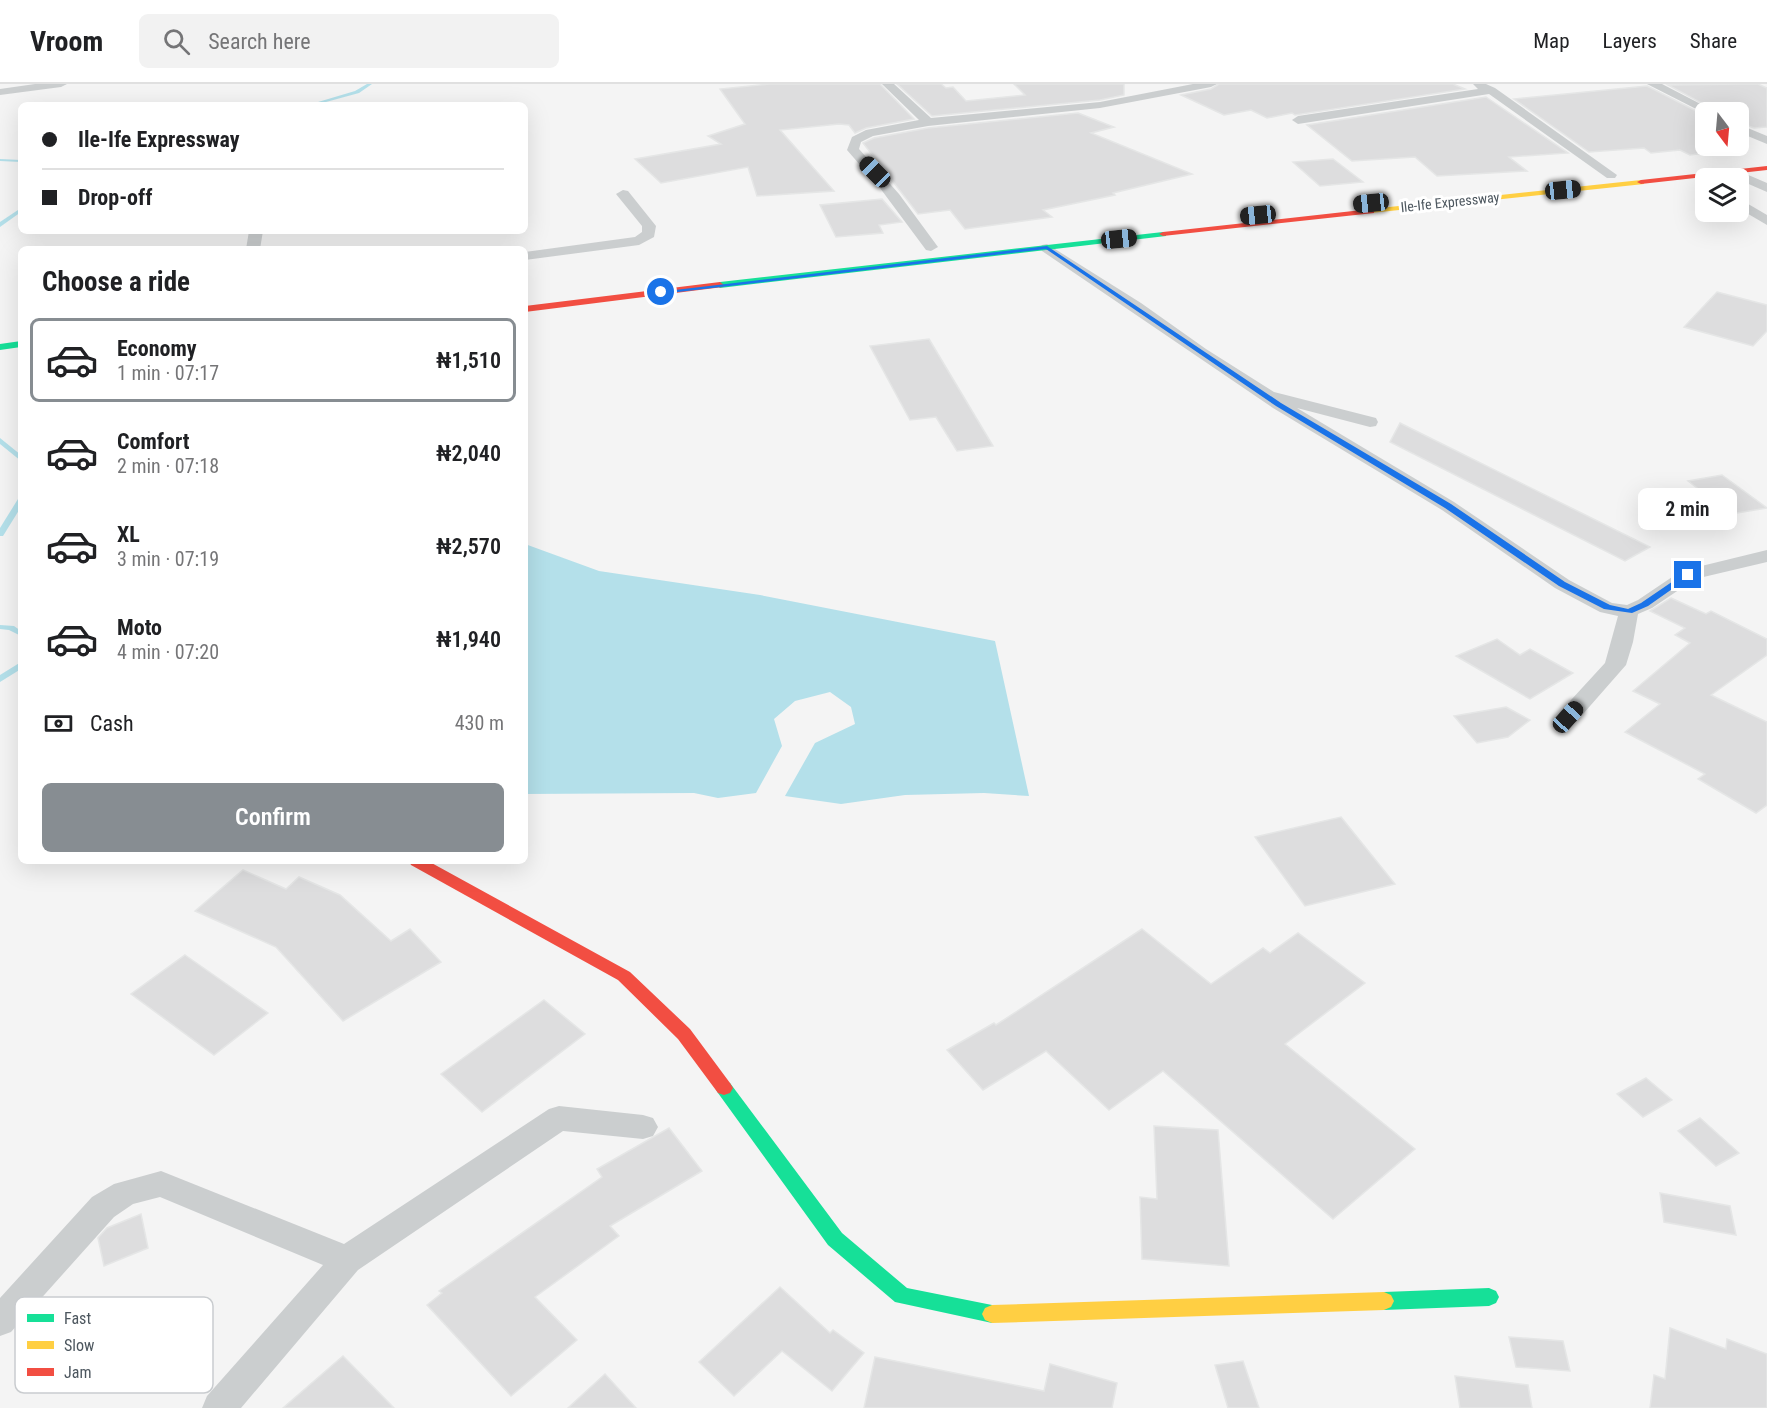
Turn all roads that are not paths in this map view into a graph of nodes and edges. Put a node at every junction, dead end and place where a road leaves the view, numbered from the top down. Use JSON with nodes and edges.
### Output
{"nodes":[{"id":1,"x":61,"y":84,"type":"edge"},
{"id":2,"x":888,"y":84,"type":"edge"},
{"id":3,"x":1211,"y":84,"type":"edge"},
{"id":4,"x":1477,"y":84,"type":"edge"},
{"id":5,"x":1653,"y":84,"type":"edge"},
{"id":6,"x":1491,"y":90,"type":"junction"},
{"id":7,"x":0,"y":92,"type":"edge"},
{"id":8,"x":1695,"y":105,"type":"edge"},
{"id":9,"x":1298,"y":120,"type":"dead end"},
{"id":10,"x":928,"y":122,"type":"junction"},
{"id":11,"x":1749,"y":132,"type":"edge"},
{"id":12,"x":1767,"y":140,"type":"edge"},
{"id":13,"x":1767,"y":160,"type":"edge"},
{"id":14,"x":1767,"y":168,"type":"edge"},
{"id":15,"x":1749,"y":170,"type":"edge"},
{"id":16,"x":1611,"y":175,"type":"junction"},
{"id":17,"x":1695,"y":180,"type":"edge"},
{"id":18,"x":1749,"y":180,"type":"edge"},
{"id":19,"x":1767,"y":188,"type":"edge"},
{"id":20,"x":623,"y":194,"type":"dead end"},
{"id":21,"x":1749,"y":209,"type":"edge"},
{"id":22,"x":1767,"y":220,"type":"edge"},
{"id":23,"x":932,"y":248,"type":"junction"},
{"id":24,"x":1047,"y":248,"type":"junction"},
{"id":25,"x":905,"y":254,"type":"junction"},
{"id":26,"x":528,"y":256,"type":"edge"},
{"id":27,"x":528,"y":309,"type":"edge"},
{"id":28,"x":18,"y":344,"type":"edge"},
{"id":29,"x":0,"y":347,"type":"edge"},
{"id":30,"x":18,"y":358,"type":"edge"},
{"id":31,"x":0,"y":360,"type":"edge"},
{"id":32,"x":1268,"y":395,"type":"junction"},
{"id":33,"x":1370,"y":422,"type":"dead end"},
{"id":34,"x":1767,"y":556,"type":"edge"},
{"id":35,"x":1629,"y":612,"type":"junction"},
{"id":36,"x":1568,"y":717,"type":"dead end"},
{"id":37,"x":421,"y":864,"type":"edge"},
{"id":38,"x":643,"y":1127,"type":"dead end"},
{"id":39,"x":347,"y":1260,"type":"junction"},
{"id":40,"x":1489,"y":1296,"type":"dead end"},
{"id":41,"x":21,"y":1297,"type":"edge"},
{"id":42,"x":15,"y":1304,"type":"edge"},
{"id":43,"x":0,"y":1320,"type":"edge"},
{"id":44,"x":219,"y":1408,"type":"edge"}],
"edges":[{"from":1,"to":7,"type":"street"},
{"from":2,"to":10,"type":"street"},
{"from":3,"to":10,"type":"street"},
{"from":4,"to":6,"type":"street"},
{"from":5,"to":8,"type":"street"},
{"from":6,"to":9,"type":"street"},
{"from":6,"to":16,"type":"street"},
{"from":10,"to":23,"type":"street"},
{"from":11,"to":12,"type":"street"},
{"from":13,"to":16,"type":"main road","name":"Ile-Ife Expressway"},
{"from":14,"to":15,"type":"main road","name":"Ile-Ife Expressway"},
{"from":16,"to":23,"type":"main road","name":"Ile-Ife Expressway"},
{"from":17,"to":24,"type":"main road","name":"Ile-Ife Expressway"},
{"from":18,"to":19,"type":"street"},
{"from":20,"to":26,"type":"street"},
{"from":21,"to":22,"type":"street"},
{"from":23,"to":25,"type":"main road","name":"Ile-Ife Expressway"},
{"from":24,"to":25,"type":"main road","name":"Ile-Ife Expressway"},
{"from":24,"to":32,"type":"street"},
{"from":25,"to":27,"type":"main road","name":"Ile-Ife Expressway"},
{"from":28,"to":29,"type":"main road"},
{"from":30,"to":31,"type":"main road"},
{"from":32,"to":33,"type":"street"},
{"from":32,"to":35,"type":"street"},
{"from":34,"to":35,"type":"street"},
{"from":35,"to":36,"type":"street"},
{"from":37,"to":40,"type":"main road"},
{"from":38,"to":39,"type":"street"},
{"from":39,"to":41,"type":"street"},
{"from":39,"to":44,"type":"street"},
{"from":42,"to":43,"type":"street"}]}
